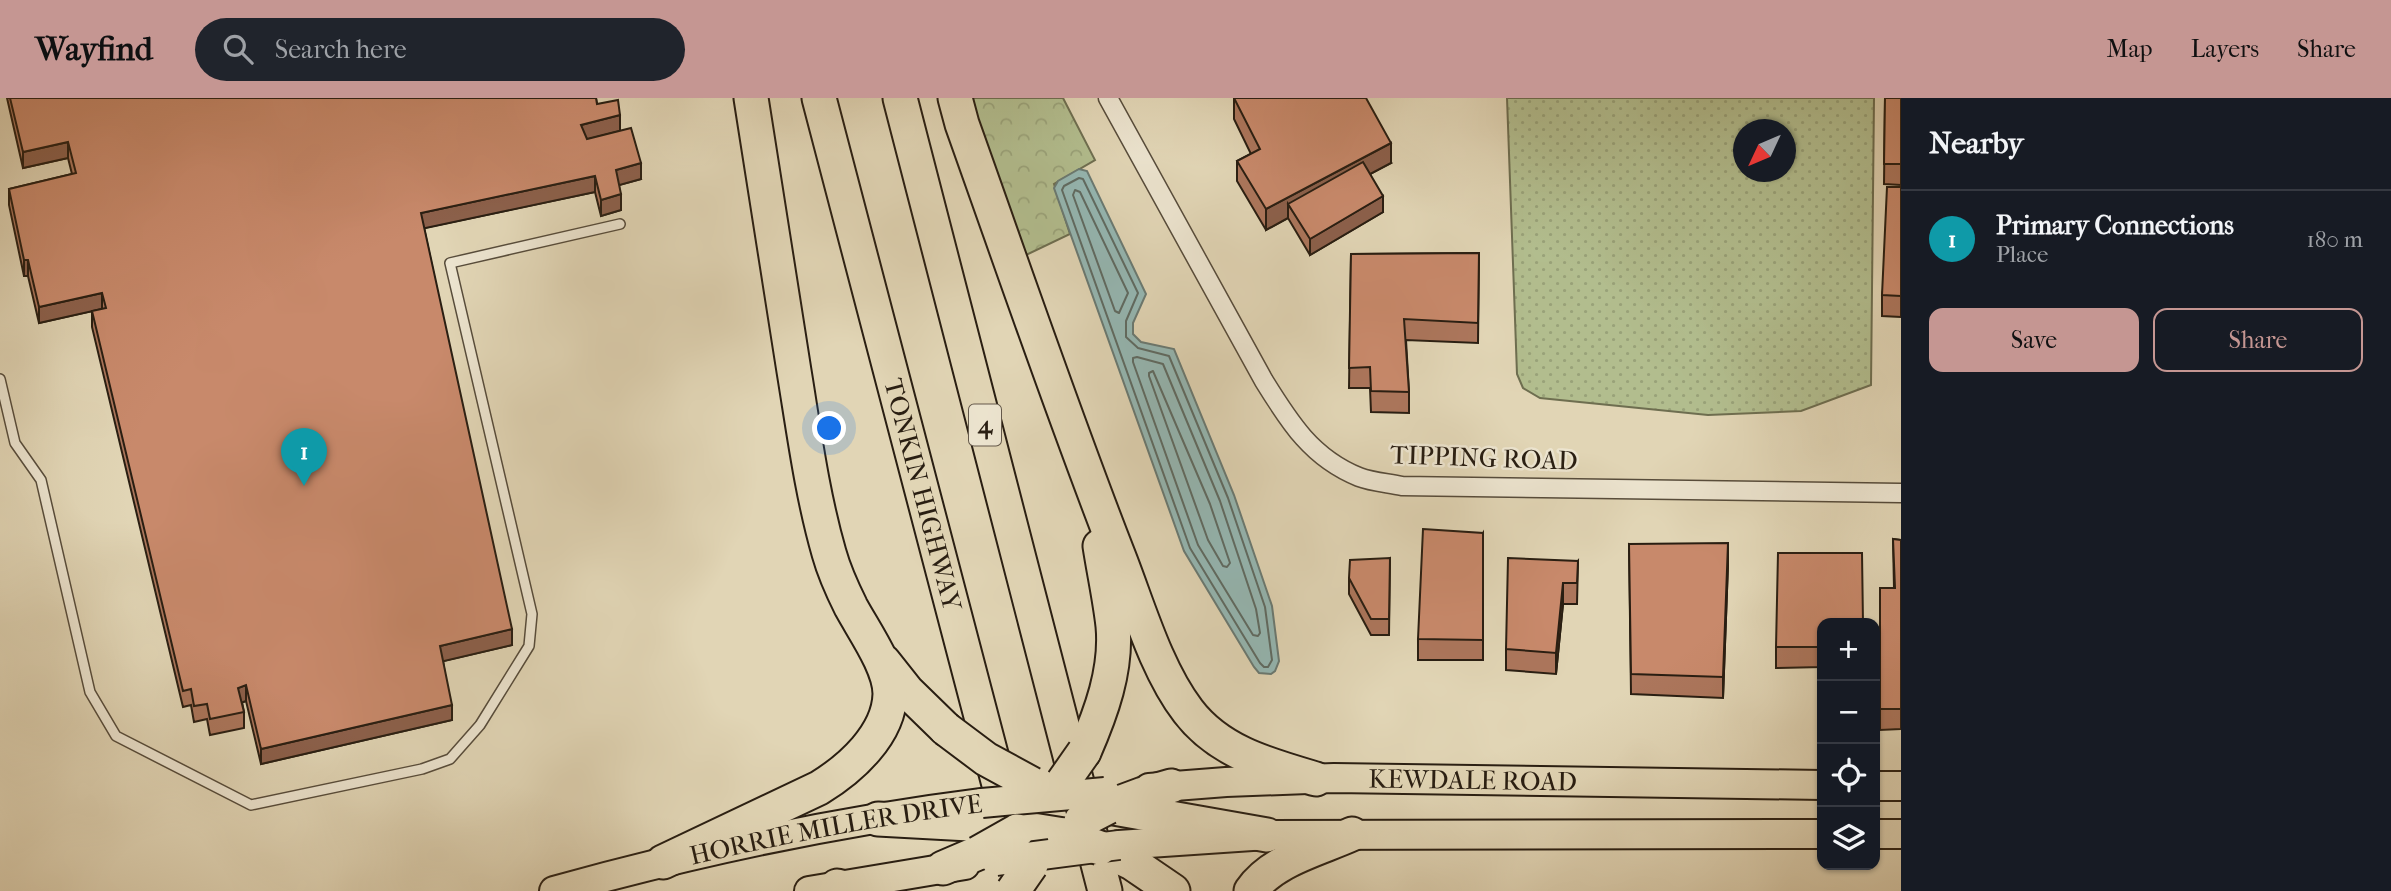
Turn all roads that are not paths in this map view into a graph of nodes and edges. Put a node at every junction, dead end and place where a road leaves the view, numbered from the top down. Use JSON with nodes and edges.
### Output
{"nodes":[{"id":1,"x":751,"y":98,"type":"edge"},
{"id":2,"x":818,"y":98,"type":"edge"},
{"id":3,"x":900,"y":98,"type":"edge"},
{"id":4,"x":954,"y":98,"type":"edge"},
{"id":5,"x":1108,"y":98,"type":"edge"},
{"id":6,"x":620,"y":224,"type":"dead end"},
{"id":7,"x":0,"y":379,"type":"edge"},
{"id":8,"x":1090,"y":481,"type":"junction"},
{"id":9,"x":1901,"y":493,"type":"edge"},
{"id":10,"x":874,"y":649,"type":"junction"},
{"id":11,"x":1316,"y":779,"type":"junction"},
{"id":12,"x":1817,"y":785,"type":"edge"},
{"id":13,"x":1171,"y":786,"type":"joint"},
{"id":14,"x":1880,"y":786,"type":"edge"},
{"id":15,"x":1901,"y":786,"type":"edge"},
{"id":16,"x":1057,"y":795,"type":"junction"},
{"id":17,"x":878,"y":819,"type":"joint"},
{"id":18,"x":1127,"y":821,"type":"junction"},
{"id":19,"x":1020,"y":828,"type":"junction"},
{"id":20,"x":1352,"y":834,"type":"junction"},
{"id":21,"x":1817,"y":834,"type":"edge"},
{"id":22,"x":1880,"y":834,"type":"edge"},
{"id":23,"x":1901,"y":834,"type":"edge"},
{"id":24,"x":1267,"y":835,"type":"joint"},
{"id":25,"x":974,"y":836,"type":"junction"},
{"id":26,"x":1053,"y":845,"type":"junction"},
{"id":27,"x":663,"y":863,"type":"junction"},
{"id":28,"x":943,"y":868,"type":"joint"},
{"id":29,"x":1105,"y":888,"type":"edge"},
{"id":30,"x":834,"y":889,"type":"edge"},
{"id":31,"x":554,"y":891,"type":"edge"},
{"id":32,"x":1013,"y":891,"type":"edge"},
{"id":33,"x":1027,"y":891,"type":"edge"},
{"id":34,"x":1173,"y":891,"type":"edge"},
{"id":35,"x":1251,"y":891,"type":"edge"}],
"edges":[{"from":1,"to":10,"type":"highway"},
{"from":2,"to":33,"type":"highway","name":"TONKIN HIGHWAY"},
{"from":3,"to":29,"type":"highway","number":"4"},
{"from":4,"to":8,"type":"highway"},
{"from":5,"to":9,"type":"street","name":"TIPPING ROAD"},
{"from":6,"to":7,"type":"lane"},
{"from":8,"to":11,"type":"highway"},
{"from":8,"to":16,"type":"highway","bridge":true},
{"from":10,"to":16,"type":"highway","bridge":true},
{"from":10,"to":27,"type":"highway"},
{"from":11,"to":12,"type":"main road","name":"KEWDALE ROAD"},
{"from":11,"to":13,"type":"main road","name":"KEWDALE ROAD"},
{"from":13,"to":18,"type":"highway"},
{"from":14,"to":15,"type":"main road"},
{"from":16,"to":18,"type":"highway","bridge":true},
{"from":16,"to":19,"type":"highway"},
{"from":16,"to":25,"type":"main road","name":"HORRIE MILLER DRIVE","bridge":true},
{"from":17,"to":25,"type":"highway"},
{"from":17,"to":27,"type":"main road","name":"HORRIE MILLER DRIVE"},
{"from":18,"to":24,"type":"highway"},
{"from":18,"to":26,"type":"highway","bridge":true},
{"from":18,"to":26,"type":"highway","bridge":true},
{"from":18,"to":34,"type":"highway"},
{"from":19,"to":25,"type":"highway"},
{"from":19,"to":26,"type":"highway"},
{"from":20,"to":21,"type":"main road","name":"KEWDALE ROAD"},
{"from":20,"to":24,"type":"main road","name":"KEWDALE ROAD"},
{"from":20,"to":35,"type":"highway"},
{"from":22,"to":23,"type":"main road"},
{"from":25,"to":26,"type":"main road","bridge":true},
{"from":25,"to":28,"type":"highway"},
{"from":26,"to":32,"type":"highway","bridge":true},
{"from":27,"to":31,"type":"main road","name":"HORRIE MILLER DRIVE"},
{"from":28,"to":30,"type":"main road"}]}
